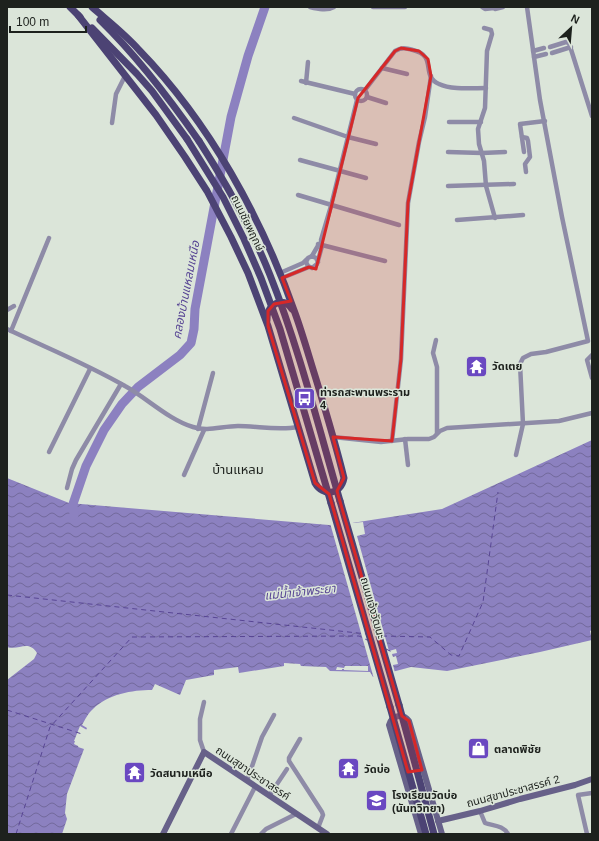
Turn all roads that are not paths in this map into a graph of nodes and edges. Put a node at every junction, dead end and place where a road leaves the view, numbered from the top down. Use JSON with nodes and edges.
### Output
{"nodes":[{"id":1,"x":70,"y":7,"type":"edge"},
{"id":2,"x":87,"y":7,"type":"edge"},
{"id":3,"x":92,"y":7,"type":"edge"},
{"id":4,"x":310,"y":7,"type":"edge"},
{"id":5,"x":334,"y":7,"type":"edge"},
{"id":6,"x":373,"y":7,"type":"edge"},
{"id":7,"x":405,"y":7,"type":"edge"},
{"id":8,"x":482,"y":7,"type":"edge"},
{"id":9,"x":503,"y":7,"type":"edge"},
{"id":10,"x":527,"y":7,"type":"edge"},
{"id":11,"x":78,"y":15,"type":"junction"},
{"id":12,"x":484,"y":28,"type":"dead end"},
{"id":13,"x":571,"y":47,"type":"junction"},
{"id":14,"x":533,"y":51,"type":"junction"},
{"id":15,"x":534,"y":57,"type":"junction"},
{"id":16,"x":308,"y":62,"type":"dead end"},
{"id":17,"x":382,"y":68,"type":"junction"},
{"id":18,"x":408,"y":74,"type":"dead end"},
{"id":19,"x":125,"y":75,"type":"junction"},
{"id":20,"x":431,"y":76,"type":"junction"},
{"id":21,"x":301,"y":81,"type":"dead end"},
{"id":22,"x":306,"y":83,"type":"junction"},
{"id":23,"x":486,"y":88,"type":"junction"},
{"id":24,"x":365,"y":90,"type":"junction"},
{"id":25,"x":355,"y":94,"type":"junction"},
{"id":26,"x":367,"y":97,"type":"junction"},
{"id":27,"x":357,"y":100,"type":"junction"},
{"id":28,"x":590,"y":102,"type":"edge"},
{"id":29,"x":386,"y":103,"type":"dead end"},
{"id":30,"x":592,"y":116,"type":"edge"},
{"id":31,"x":294,"y":118,"type":"dead end"},
{"id":32,"x":545,"y":121,"type":"junction"},
{"id":33,"x":449,"y":122,"type":"dead end"},
{"id":34,"x":481,"y":122,"type":"junction"},
{"id":35,"x":112,"y":123,"type":"dead end"},
{"id":36,"x":348,"y":137,"type":"junction"},
{"id":37,"x":522,"y":137,"type":"junction"},
{"id":38,"x":376,"y":144,"type":"dead end"},
{"id":39,"x":448,"y":152,"type":"dead end"},
{"id":40,"x":505,"y":152,"type":"dead end"},
{"id":41,"x":524,"y":152,"type":"dead end"},
{"id":42,"x":482,"y":153,"type":"junction"},
{"id":43,"x":300,"y":160,"type":"dead end"},
{"id":44,"x":340,"y":171,"type":"junction"},
{"id":45,"x":526,"y":172,"type":"dead end"},
{"id":46,"x":366,"y":178,"type":"dead end"},
{"id":47,"x":514,"y":184,"type":"dead end"},
{"id":48,"x":448,"y":186,"type":"dead end"},
{"id":49,"x":486,"y":186,"type":"junction"},
{"id":50,"x":298,"y":196,"type":"dead end"},
{"id":51,"x":331,"y":206,"type":"junction"},
{"id":52,"x":523,"y":215,"type":"dead end"},
{"id":53,"x":495,"y":218,"type":"junction"},
{"id":54,"x":457,"y":220,"type":"dead end"},
{"id":55,"x":399,"y":225,"type":"dead end"},
{"id":56,"x":49,"y":238,"type":"dead end"},
{"id":57,"x":320,"y":244,"type":"junction"},
{"id":58,"x":312,"y":256,"type":"junction"},
{"id":59,"x":306,"y":260,"type":"junction"},
{"id":60,"x":385,"y":261,"type":"dead end"},
{"id":61,"x":318,"y":262,"type":"junction"},
{"id":62,"x":309,"y":267,"type":"junction"},
{"id":63,"x":281,"y":275,"type":"junction"},
{"id":64,"x":14,"y":306,"type":"dead end"},
{"id":65,"x":7,"y":310,"type":"edge"},
{"id":66,"x":295,"y":312,"type":"junction"},
{"id":67,"x":268,"y":326,"type":"junction"},
{"id":68,"x":9,"y":330,"type":"edge"},
{"id":69,"x":436,"y":340,"type":"dead end"},
{"id":70,"x":590,"y":343,"type":"edge"},
{"id":71,"x":592,"y":354,"type":"edge"},
{"id":72,"x":90,"y":368,"type":"junction"},
{"id":73,"x":213,"y":373,"type":"dead end"},
{"id":74,"x":592,"y":378,"type":"edge"},
{"id":75,"x":123,"y":385,"type":"junction"},
{"id":76,"x":592,"y":413,"type":"edge"},
{"id":77,"x":523,"y":424,"type":"junction"},
{"id":78,"x":298,"y":427,"type":"junction"},
{"id":79,"x":201,"y":429,"type":"junction"},
{"id":80,"x":437,"y":433,"type":"junction"},
{"id":81,"x":333,"y":436,"type":"junction"},
{"id":82,"x":404,"y":439,"type":"junction"},
{"id":83,"x":392,"y":441,"type":"junction"},
{"id":84,"x":49,"y":452,"type":"dead end"},
{"id":85,"x":516,"y":455,"type":"dead end"},
{"id":86,"x":408,"y":465,"type":"dead end"},
{"id":87,"x":184,"y":476,"type":"dead end"},
{"id":88,"x":67,"y":488,"type":"dead end"},
{"id":89,"x":340,"y":501,"type":"joint"},
{"id":90,"x":331,"y":503,"type":"joint"},
{"id":91,"x":204,"y":702,"type":"dead end"},
{"id":92,"x":274,"y":715,"type":"dead end"},
{"id":93,"x":300,"y":739,"type":"dead end"},
{"id":94,"x":204,"y":752,"type":"junction"},
{"id":95,"x":287,"y":769,"type":"dead end"},
{"id":96,"x":422,"y":770,"type":"junction"},
{"id":97,"x":404,"y":775,"type":"junction"},
{"id":98,"x":592,"y":779,"type":"edge"},
{"id":99,"x":247,"y":781,"type":"junction"},
{"id":100,"x":575,"y":785,"type":"junction"},
{"id":101,"x":255,"y":787,"type":"junction"},
{"id":102,"x":592,"y":793,"type":"edge"},
{"id":103,"x":578,"y":795,"type":"junction"},
{"id":104,"x":269,"y":796,"type":"junction"},
{"id":105,"x":480,"y":811,"type":"junction"},
{"id":106,"x":296,"y":814,"type":"junction"},
{"id":107,"x":438,"y":821,"type":"junction"},
{"id":108,"x":318,"y":828,"type":"junction"},
{"id":109,"x":163,"y":834,"type":"edge"},
{"id":110,"x":231,"y":834,"type":"edge"},
{"id":111,"x":261,"y":834,"type":"edge"},
{"id":112,"x":326,"y":834,"type":"edge"},
{"id":113,"x":421,"y":834,"type":"edge"},
{"id":114,"x":426,"y":834,"type":"edge"},
{"id":115,"x":434,"y":834,"type":"edge"},
{"id":116,"x":442,"y":834,"type":"edge"},
{"id":117,"x":508,"y":834,"type":"edge"},
{"id":118,"x":587,"y":834,"type":"edge"}],
"edges":[{"from":1,"to":11,"type":"main road","name":"ถนนชัยพฤกษ์"},
{"from":2,"to":89,"type":"main road","name":"ถนนชัยพฤกษ์","bridge":true},
{"from":3,"to":63,"type":"main road","name":"ถนนชัยพฤกษ์"},
{"from":4,"to":5,"type":"street"},
{"from":6,"to":7,"type":"street"},
{"from":8,"to":9,"type":"street"},
{"from":10,"to":14,"type":"street"},
{"from":11,"to":19,"type":"main road","name":"ถนนชัยพฤกษ์"},
{"from":11,"to":90,"type":"main road","name":"ถนนชัยพฤกษ์","bridge":true},
{"from":12,"to":23,"type":"street"},
{"from":13,"to":14,"type":"street"},
{"from":13,"to":15,"type":"street"},
{"from":13,"to":28,"type":"street"},
{"from":14,"to":15,"type":"street"},
{"from":15,"to":32,"type":"street"},
{"from":16,"to":22,"type":"street"},
{"from":17,"to":18,"type":"street"},
{"from":17,"to":20,"type":"street"},
{"from":17,"to":24,"type":"street"},
{"from":19,"to":35,"type":"street"},
{"from":19,"to":67,"type":"main road","name":"ถนนชัยพฤกษ์"},
{"from":20,"to":23,"type":"street"},
{"from":20,"to":83,"type":"street"},
{"from":21,"to":22,"type":"street"},
{"from":22,"to":25,"type":"street"},
{"from":23,"to":34,"type":"street"},
{"from":24,"to":25,"type":"street"},
{"from":24,"to":26,"type":"street"},
{"from":25,"to":27,"type":"street"},
{"from":26,"to":27,"type":"street"},
{"from":26,"to":29,"type":"street"},
{"from":27,"to":36,"type":"street"},
{"from":28,"to":30,"type":"street"},
{"from":31,"to":36,"type":"street"},
{"from":32,"to":37,"type":"street"},
{"from":32,"to":70,"type":"street"},
{"from":33,"to":34,"type":"street"},
{"from":34,"to":42,"type":"street"},
{"from":36,"to":38,"type":"street"},
{"from":36,"to":44,"type":"street"},
{"from":37,"to":41,"type":"street"},
{"from":37,"to":45,"type":"street"},
{"from":39,"to":42,"type":"street"},
{"from":40,"to":42,"type":"street"},
{"from":42,"to":49,"type":"street"},
{"from":43,"to":44,"type":"street"},
{"from":44,"to":46,"type":"street"},
{"from":44,"to":51,"type":"street"},
{"from":47,"to":49,"type":"street"},
{"from":48,"to":49,"type":"street"},
{"from":49,"to":53,"type":"street"},
{"from":50,"to":51,"type":"street"},
{"from":51,"to":55,"type":"street"},
{"from":51,"to":57,"type":"street"},
{"from":52,"to":53,"type":"street"},
{"from":53,"to":54,"type":"street"},
{"from":56,"to":68,"type":"street"},
{"from":57,"to":58,"type":"street"},
{"from":57,"to":60,"type":"street"},
{"from":57,"to":61,"type":"street"},
{"from":58,"to":59,"type":"street"},
{"from":58,"to":61,"type":"street"},
{"from":59,"to":62,"type":"street"},
{"from":59,"to":63,"type":"street"},
{"from":61,"to":62,"type":"street"},
{"from":62,"to":63,"type":"street"},
{"from":63,"to":66,"type":"main road","name":"ถนนชัยพฤกษ์"},
{"from":64,"to":65,"type":"street"},
{"from":66,"to":67,"type":"main road"},
{"from":66,"to":81,"type":"main road","name":"ถนนชัยพฤกษ์"},
{"from":67,"to":78,"type":"main road","name":"ถนนชัยพฤกษ์"},
{"from":68,"to":72,"type":"street"},
{"from":69,"to":80,"type":"street"},
{"from":70,"to":77,"type":"street"},
{"from":71,"to":74,"type":"street"},
{"from":72,"to":75,"type":"street"},
{"from":72,"to":84,"type":"street"},
{"from":73,"to":79,"type":"street"},
{"from":75,"to":79,"type":"street"},
{"from":75,"to":88,"type":"street"},
{"from":76,"to":77,"type":"street"},
{"from":77,"to":80,"type":"street"},
{"from":77,"to":85,"type":"street"},
{"from":78,"to":79,"type":"street"},
{"from":78,"to":81,"type":"main road","name":"ถนนชัยพฤกษ์"},
{"from":79,"to":87,"type":"street"},
{"from":80,"to":82,"type":"street"},
{"from":81,"to":83,"type":"street"},
{"from":82,"to":83,"type":"street"},
{"from":82,"to":86,"type":"street"},
{"from":89,"to":115,"type":"main road","name":"ถนนแจ้งวัฒนะ","bridge":true},
{"from":90,"to":114,"type":"main road","name":"ถนนแจ้งวัฒนะ","bridge":true},
{"from":91,"to":94,"type":"street"},
{"from":92,"to":99,"type":"street"},
{"from":93,"to":108,"type":"street"},
{"from":94,"to":99,"type":"street","name":"ถนนสุขาประชาสรรค์"},
{"from":94,"to":109,"type":"street","name":"ถนนสุขาประชาสรรค์"},
{"from":95,"to":104,"type":"street"},
{"from":96,"to":97,"type":"street"},
{"from":96,"to":97,"type":"street"},
{"from":96,"to":107,"type":"street"},
{"from":97,"to":113,"type":"street"},
{"from":98,"to":100,"type":"street","name":"ถนนสุขาประชาสรรค์ 2"},
{"from":99,"to":101,"type":"street","name":"ถนนสุขาประชาสรรค์"},
{"from":100,"to":103,"type":"street"},
{"from":100,"to":105,"type":"street","name":"ถนนสุขาประชาสรรค์ 2"},
{"from":101,"to":104,"type":"street","name":"ถนนสุขาประชาสรรค์"},
{"from":101,"to":110,"type":"street"},
{"from":102,"to":103,"type":"street"},
{"from":103,"to":118,"type":"street"},
{"from":104,"to":106,"type":"street","name":"ถนนสุขาประชาสรรค์"},
{"from":105,"to":107,"type":"street","name":"ถนนสุขาประชาสรรค์ 2"},
{"from":105,"to":117,"type":"street"},
{"from":106,"to":108,"type":"street","name":"ถนนสุขาประชาสรรค์"},
{"from":106,"to":111,"type":"street"},
{"from":107,"to":116,"type":"street"},
{"from":108,"to":112,"type":"street","name":"ถนนสุขาประชาสรรค์"}]}
